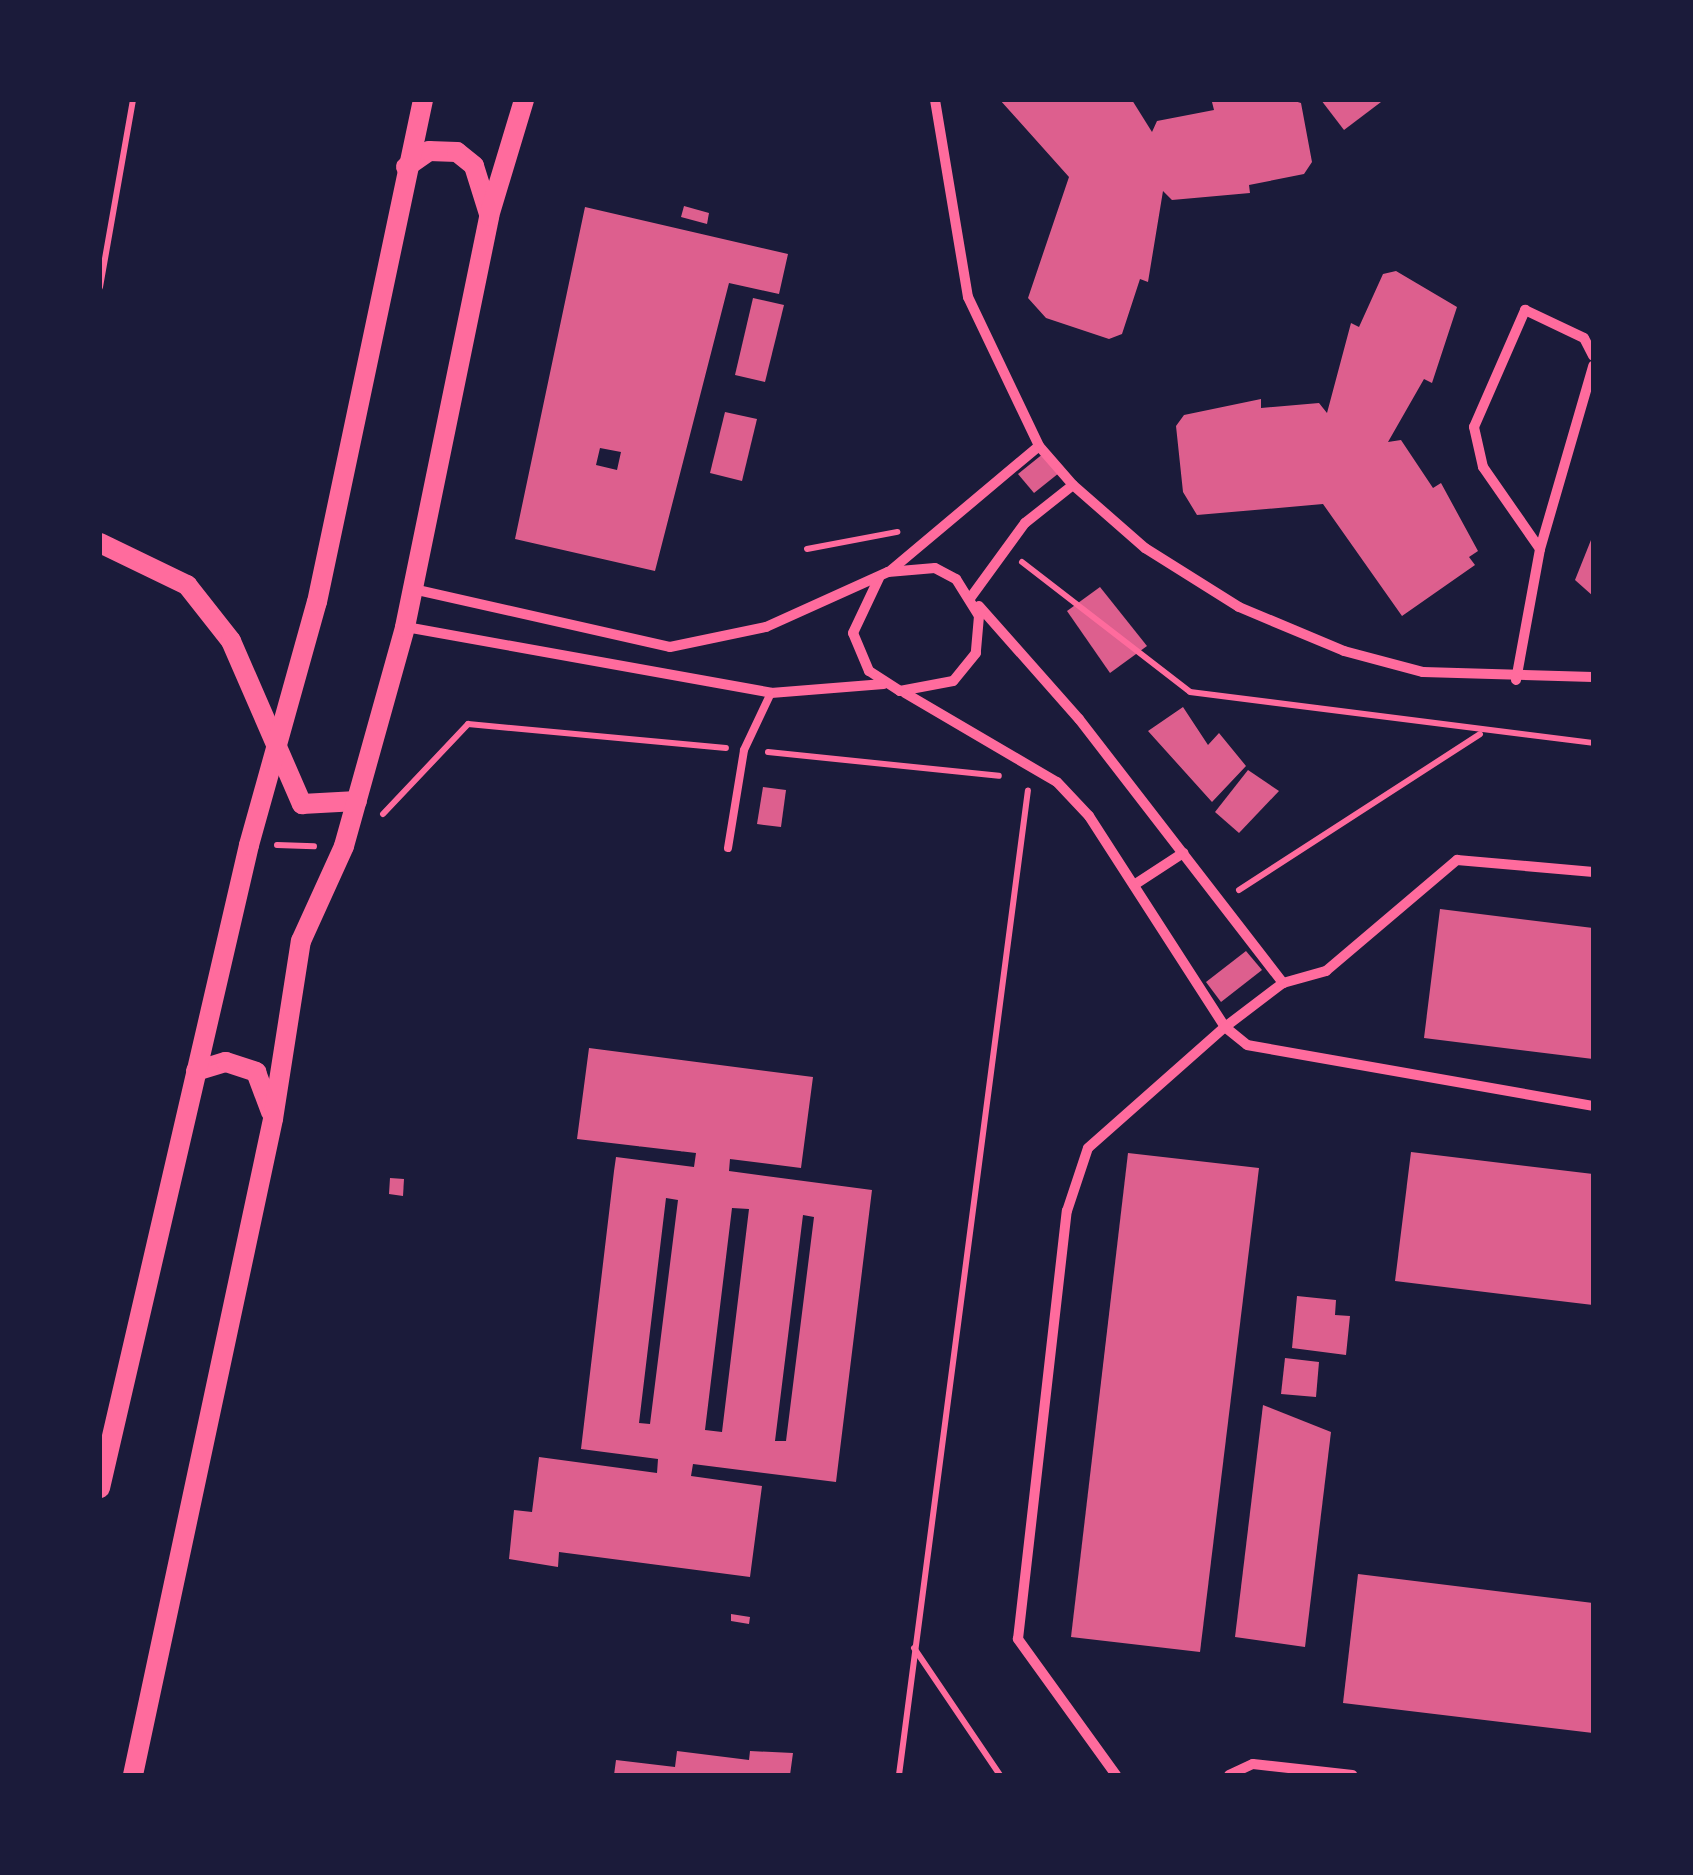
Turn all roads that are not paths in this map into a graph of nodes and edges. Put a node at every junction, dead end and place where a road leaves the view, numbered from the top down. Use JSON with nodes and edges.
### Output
{"nodes":[{"id":1,"x":423,"y":100,"type":"edge"},
{"id":2,"x":524,"y":100,"type":"edge"},
{"id":3,"x":936,"y":100,"type":"edge"},
{"id":4,"x":406,"y":167,"type":"junction"},
{"id":5,"x":489,"y":216,"type":"junction"},
{"id":6,"x":1593,"y":356,"type":"edge"},
{"id":7,"x":1593,"y":366,"type":"edge"},
{"id":8,"x":1039,"y":446,"type":"junction"},
{"id":9,"x":1074,"y":486,"type":"junction"},
{"id":10,"x":100,"y":544,"type":"edge"},
{"id":11,"x":1540,"y":549,"type":"junction"},
{"id":12,"x":884,"y":575,"type":"junction"},
{"id":13,"x":414,"y":589,"type":"junction"},
{"id":14,"x":972,"y":598,"type":"junction"},
{"id":15,"x":404,"y":627,"type":"junction"},
{"id":16,"x":1593,"y":678,"type":"edge"},
{"id":17,"x":1516,"y":680,"type":"junction"},
{"id":18,"x":884,"y":684,"type":"junction"},
{"id":19,"x":900,"y":691,"type":"junction"},
{"id":20,"x":771,"y":692,"type":"junction"},
{"id":21,"x":276,"y":758,"type":"junction"},
{"id":22,"x":357,"y":801,"type":"junction"},
{"id":23,"x":728,"y":848,"type":"dead end"},
{"id":24,"x":1183,"y":853,"type":"junction"},
{"id":25,"x":1593,"y":872,"type":"edge"},
{"id":26,"x":1134,"y":885,"type":"junction"},
{"id":27,"x":1283,"y":982,"type":"junction"},
{"id":28,"x":1225,"y":1027,"type":"junction"},
{"id":29,"x":196,"y":1070,"type":"junction"},
{"id":30,"x":1593,"y":1106,"type":"edge"},
{"id":31,"x":272,"y":1118,"type":"junction"},
{"id":32,"x":100,"y":1488,"type":"edge"},
{"id":33,"x":133,"y":1775,"type":"edge"},
{"id":34,"x":1116,"y":1775,"type":"edge"},
{"id":35,"x":1229,"y":1775,"type":"edge"},
{"id":36,"x":1352,"y":1775,"type":"edge"}],
"edges":[{"from":1,"to":4,"type":"main road"},
{"from":2,"to":5,"type":"main road"},
{"from":3,"to":8,"type":"street"},
{"from":4,"to":5,"type":"main road"},
{"from":4,"to":21,"type":"main road"},
{"from":5,"to":13,"type":"main road"},
{"from":6,"to":11,"type":"street"},
{"from":7,"to":11,"type":"street"},
{"from":8,"to":9,"type":"street"},
{"from":8,"to":12,"type":"street"},
{"from":9,"to":14,"type":"street"},
{"from":9,"to":17,"type":"street"},
{"from":10,"to":21,"type":"main road"},
{"from":11,"to":17,"type":"street"},
{"from":12,"to":13,"type":"street"},
{"from":12,"to":14,"type":"street"},
{"from":12,"to":18,"type":"street"},
{"from":13,"to":15,"type":"main road"},
{"from":14,"to":19,"type":"street"},
{"from":14,"to":24,"type":"street"},
{"from":15,"to":20,"type":"street"},
{"from":15,"to":22,"type":"main road"},
{"from":16,"to":17,"type":"street"},
{"from":18,"to":19,"type":"street"},
{"from":18,"to":20,"type":"street"},
{"from":19,"to":26,"type":"street"},
{"from":20,"to":23,"type":"lane"},
{"from":21,"to":22,"type":"main road"},
{"from":21,"to":29,"type":"main road"},
{"from":22,"to":31,"type":"main road"},
{"from":24,"to":26,"type":"street"},
{"from":24,"to":27,"type":"street"},
{"from":25,"to":27,"type":"street"},
{"from":26,"to":28,"type":"street"},
{"from":27,"to":28,"type":"street"},
{"from":28,"to":30,"type":"street"},
{"from":28,"to":34,"type":"street"},
{"from":29,"to":31,"type":"main road"},
{"from":29,"to":32,"type":"main road"},
{"from":31,"to":33,"type":"main road"},
{"from":35,"to":36,"type":"street"}]}
